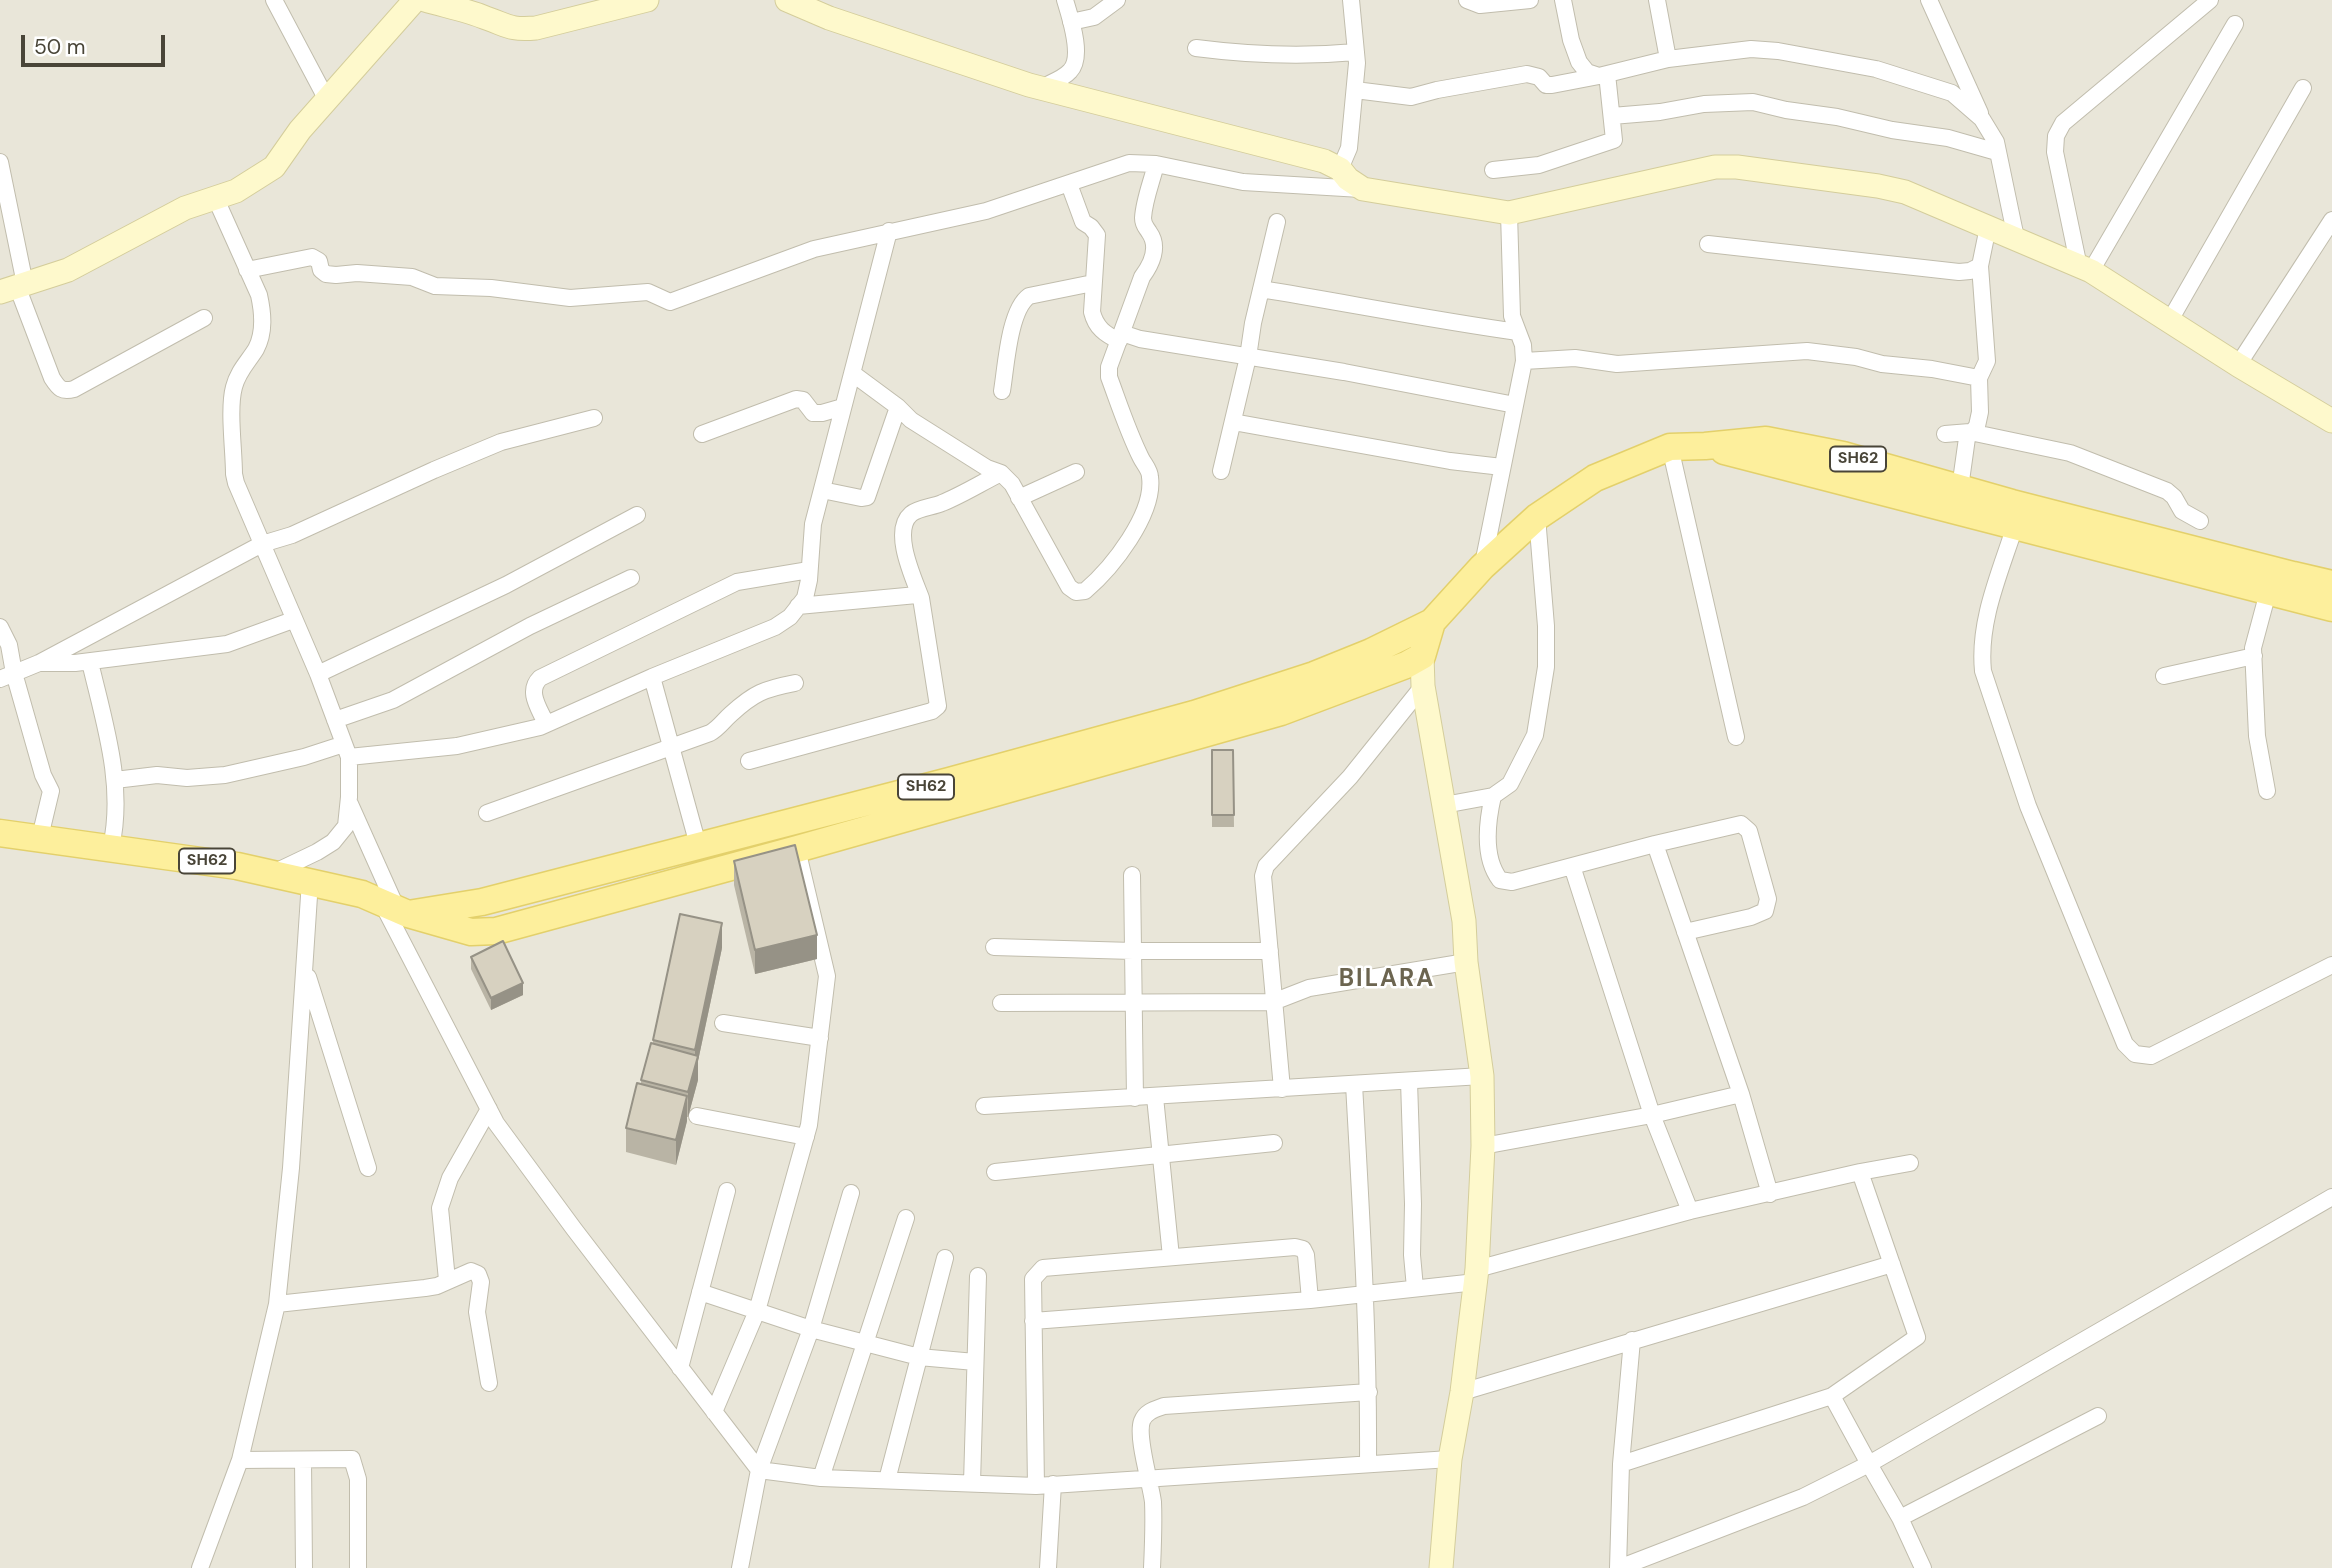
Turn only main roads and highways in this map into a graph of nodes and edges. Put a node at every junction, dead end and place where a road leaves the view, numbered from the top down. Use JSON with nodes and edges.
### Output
{"nodes":[{"id":1,"x":1705,"y":446,"type":"junction"},
{"id":2,"x":2332,"y":584,"type":"edge"},
{"id":3,"x":2332,"y":608,"type":"edge"},
{"id":4,"x":1432,"y":622,"type":"junction"},
{"id":5,"x":0,"y":833,"type":"edge"},
{"id":6,"x":396,"y":908,"type":"junction"}],
"edges":[{"from":1,"to":2,"type":"main road","number":"SH62"},
{"from":1,"to":3,"type":"main road"},
{"from":1,"to":4,"type":"main road","number":"SH62"},
{"from":4,"to":6,"type":"main road","number":"SH62"},
{"from":4,"to":6,"type":"main road"},
{"from":5,"to":6,"type":"main road","number":"SH62"}]}
